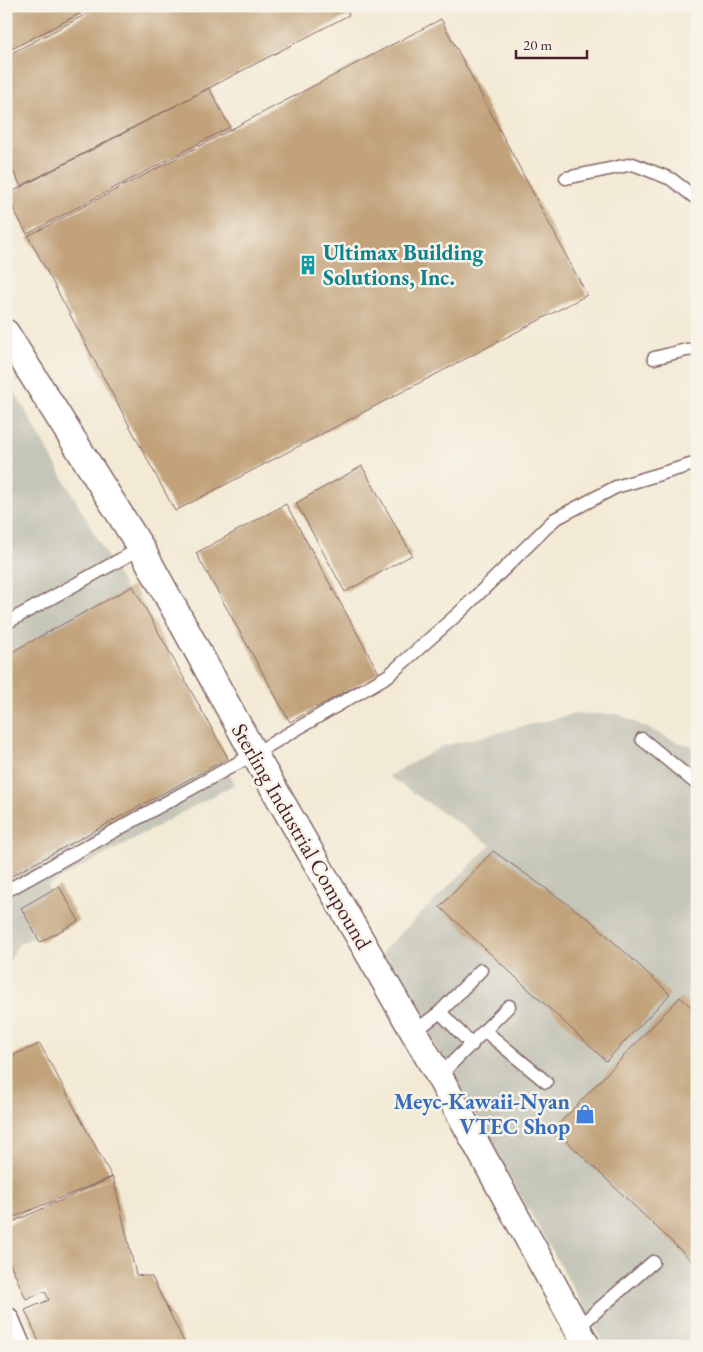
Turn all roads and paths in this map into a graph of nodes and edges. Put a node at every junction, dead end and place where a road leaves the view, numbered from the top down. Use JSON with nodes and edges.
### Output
{"nodes":[{"id":1,"x":566,"y":178,"type":"dead end"},
{"id":2,"x":697,"y":199,"type":"edge"},
{"id":3,"x":6,"y":333,"type":"edge"},
{"id":4,"x":697,"y":349,"type":"edge"},
{"id":5,"x":654,"y":358,"type":"dead end"},
{"id":6,"x":697,"y":463,"type":"edge"},
{"id":7,"x":141,"y":548,"type":"junction"},
{"id":8,"x":6,"y":622,"type":"edge"},
{"id":9,"x":642,"y":738,"type":"dead end"},
{"id":10,"x":254,"y":754,"type":"junction"},
{"id":11,"x":697,"y":784,"type":"edge"},
{"id":12,"x":6,"y":891,"type":"edge"},
{"id":13,"x":481,"y":970,"type":"dead end"},
{"id":14,"x":510,"y":1006,"type":"dead end"},
{"id":15,"x":440,"y":1012,"type":"junction"},
{"id":16,"x":486,"y":1031,"type":"junction"},
{"id":17,"x":414,"y":1032,"type":"junction"},
{"id":18,"x":472,"y":1045,"type":"junction"},
{"id":19,"x":440,"y":1076,"type":"junction"},
{"id":20,"x":546,"y":1082,"type":"dead end"},
{"id":21,"x":653,"y":1262,"type":"dead end"},
{"id":22,"x":6,"y":1320,"type":"edge"},
{"id":23,"x":582,"y":1337,"type":"edge"},
{"id":24,"x":18,"y":1346,"type":"edge"}],
"edges":[{"from":1,"to":2,"type":"lane"},
{"from":3,"to":7,"type":"street","name":"Sterling Industrial Compound"},
{"from":4,"to":5,"type":"lane"},
{"from":6,"to":10,"type":"lane"},
{"from":7,"to":8,"type":"lane"},
{"from":7,"to":10,"type":"street","name":"Sterling Industrial Compound"},
{"from":9,"to":11,"type":"lane"},
{"from":10,"to":12,"type":"lane"},
{"from":10,"to":17,"type":"street","name":"Sterling Industrial Compound"},
{"from":13,"to":15,"type":"lane"},
{"from":14,"to":16,"type":"lane"},
{"from":15,"to":17,"type":"lane"},
{"from":15,"to":18,"type":"lane"},
{"from":16,"to":18,"type":"lane"},
{"from":16,"to":20,"type":"lane"},
{"from":17,"to":19,"type":"street","name":"Sterling Industrial Compound"},
{"from":18,"to":19,"type":"lane"},
{"from":19,"to":23,"type":"street","name":"Sterling Industrial Compound"},
{"from":21,"to":23,"type":"lane"},
{"from":22,"to":24,"type":"street"}]}
